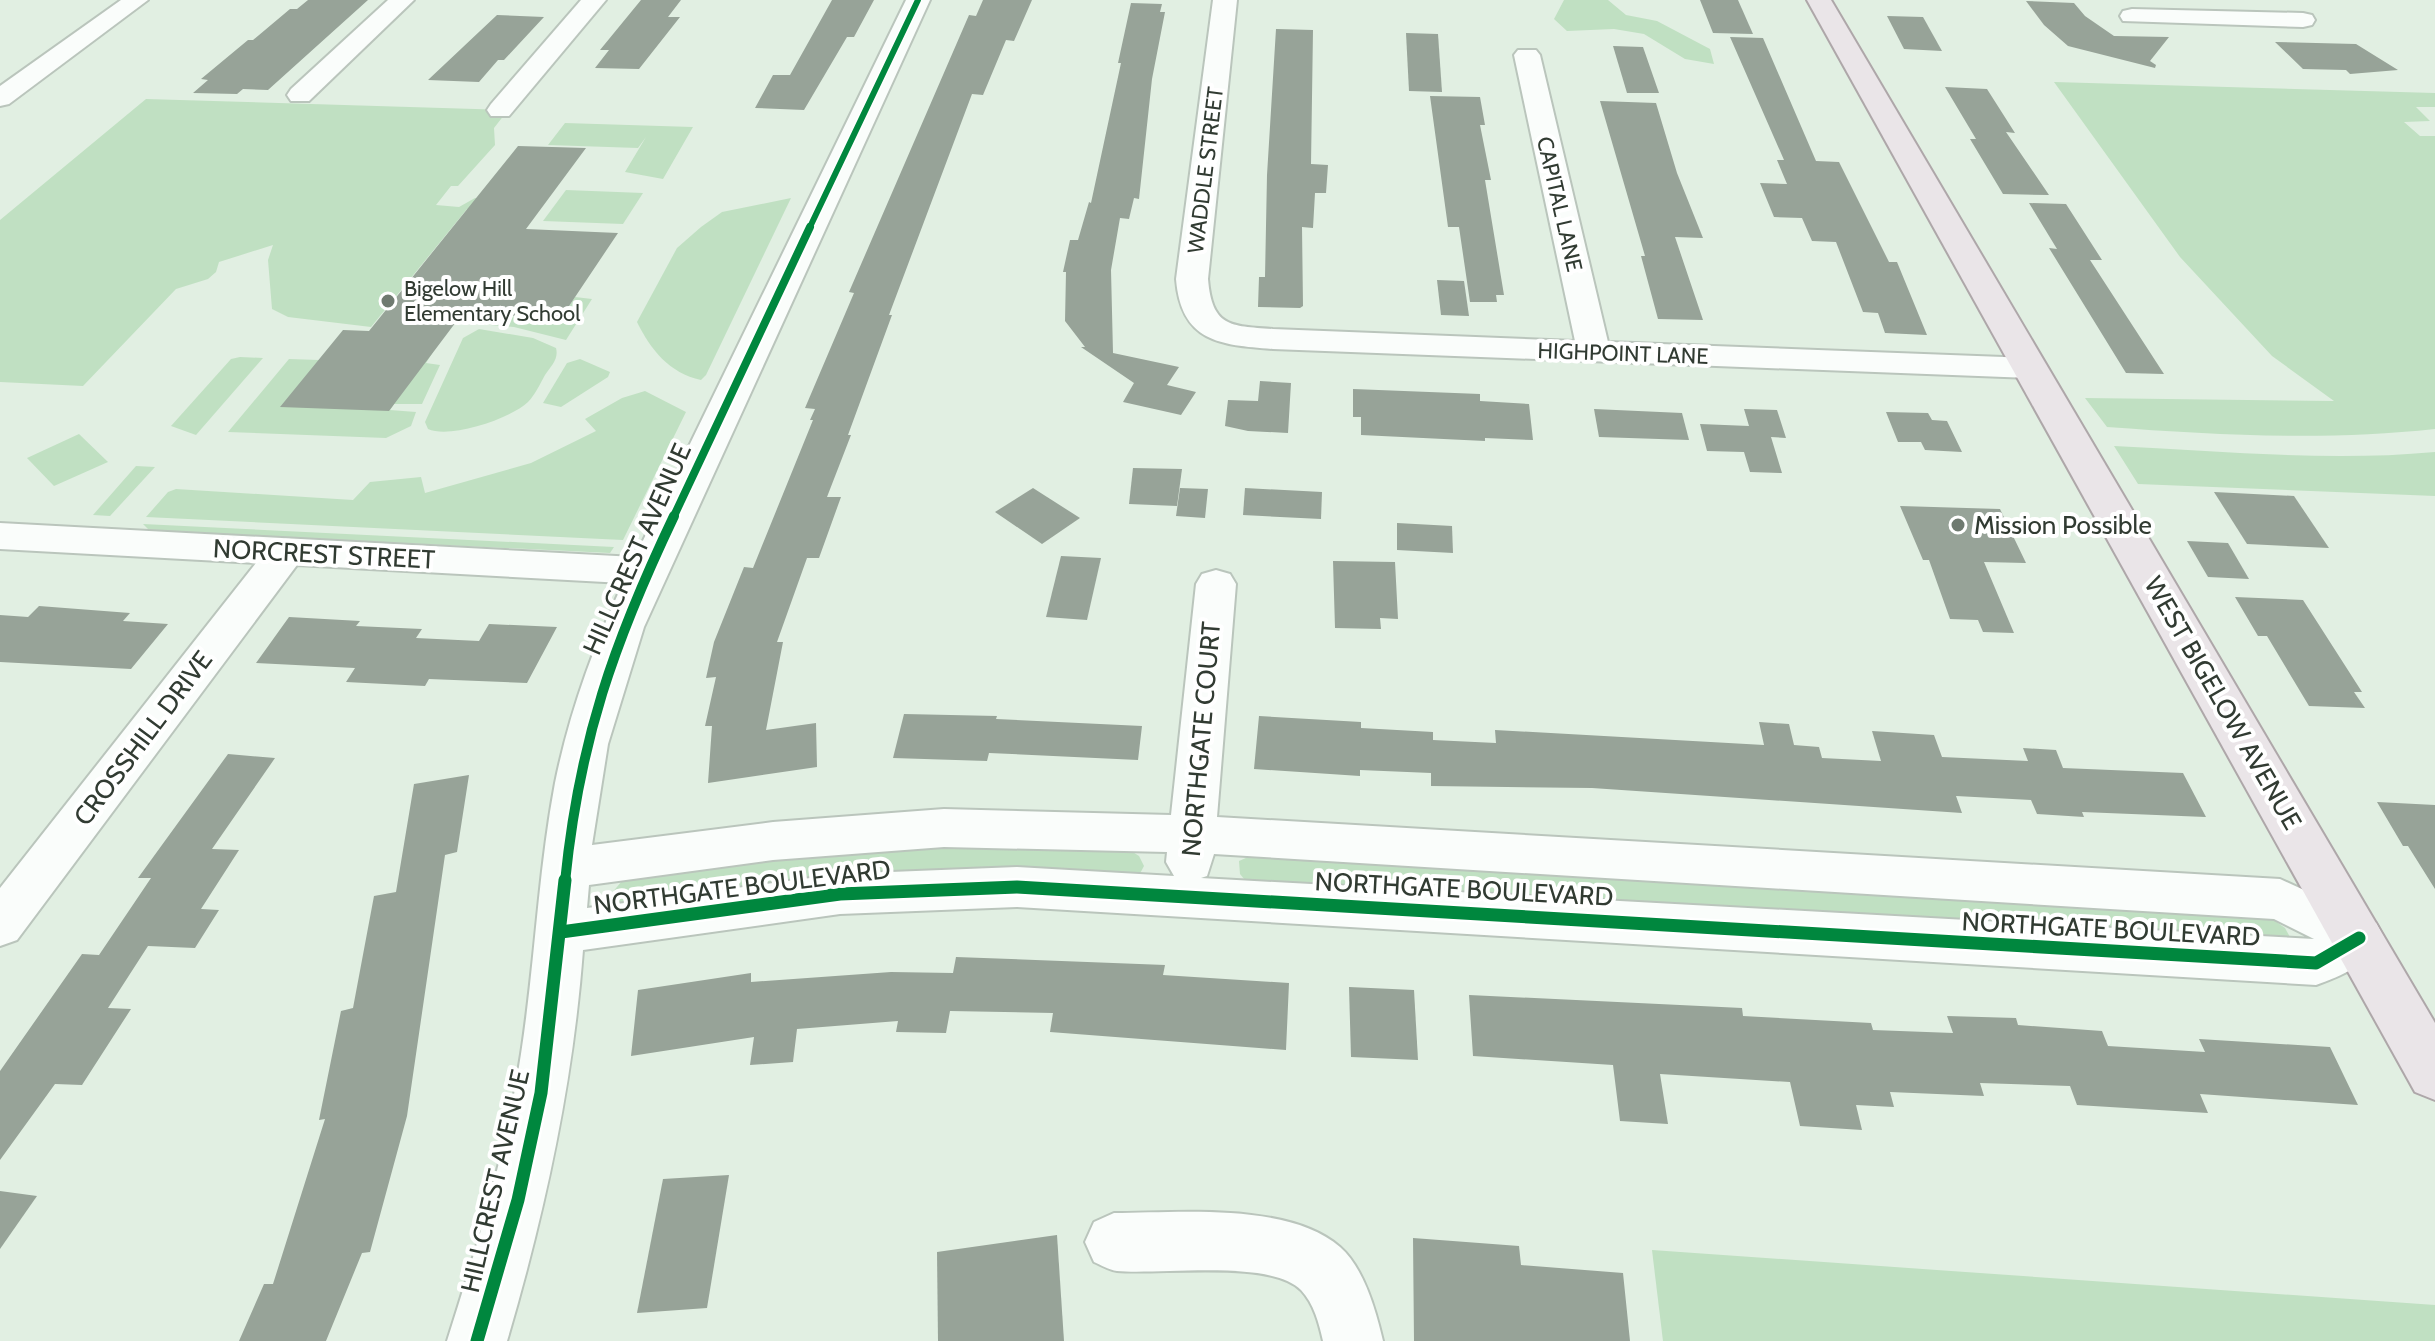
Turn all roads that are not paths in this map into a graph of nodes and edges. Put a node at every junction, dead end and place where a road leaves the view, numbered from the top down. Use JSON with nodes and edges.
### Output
{"nodes":[{"id":1,"x":136,"y":0,"type":"edge"},
{"id":2,"x":402,"y":0,"type":"edge"},
{"id":3,"x":594,"y":0,"type":"edge"},
{"id":4,"x":918,"y":0,"type":"edge"},
{"id":5,"x":1225,"y":0,"type":"edge"},
{"id":6,"x":1819,"y":0,"type":"edge"},
{"id":7,"x":2198,"y":0,"type":"edge"},
{"id":8,"x":2132,"y":16,"type":"dead end"},
{"id":9,"x":2216,"y":18,"type":"junction"},
{"id":10,"x":2303,"y":20,"type":"dead end"},
{"id":11,"x":1527,"y":55,"type":"dead end"},
{"id":12,"x":300,"y":95,"type":"dead end"},
{"id":13,"x":0,"y":98,"type":"edge"},
{"id":14,"x":500,"y":110,"type":"dead end"},
{"id":15,"x":1216,"y":329,"type":"joint"},
{"id":16,"x":1594,"y":353,"type":"junction"},
{"id":17,"x":2030,"y":368,"type":"junction"},
{"id":18,"x":0,"y":536,"type":"edge"},
{"id":19,"x":286,"y":552,"type":"junction"},
{"id":20,"x":648,"y":571,"type":"junction"},
{"id":21,"x":1216,"y":584,"type":"dead end"},
{"id":22,"x":1193,"y":834,"type":"junction"},
{"id":23,"x":568,"y":868,"type":"junction"},
{"id":24,"x":1187,"y":894,"type":"junction"},
{"id":25,"x":0,"y":925,"type":"edge"},
{"id":26,"x":561,"y":932,"type":"junction"},
{"id":27,"x":2359,"y":938,"type":"junction"},
{"id":28,"x":2435,"y":1074,"type":"edge"},
{"id":29,"x":1114,"y":1242,"type":"dead end"},
{"id":30,"x":477,"y":1341,"type":"edge"},
{"id":31,"x":1353,"y":1341,"type":"edge"}],
"edges":[{"from":1,"to":13,"type":"street"},
{"from":2,"to":12,"type":"street"},
{"from":3,"to":14,"type":"street"},
{"from":4,"to":20,"type":"street","name":"HILLCREST AVENUE"},
{"from":5,"to":15,"type":"street","name":"WADDLE STREET"},
{"from":6,"to":17,"type":"main road","name":"WEST BIGELOW AVENUE"},
{"from":7,"to":9,"type":"street"},
{"from":8,"to":9,"type":"street"},
{"from":9,"to":10,"type":"street"},
{"from":11,"to":16,"type":"street","name":"CAPITAL LANE"},
{"from":15,"to":16,"type":"street","name":"HIGHPOINT LANE"},
{"from":16,"to":17,"type":"street","name":"HIGHPOINT LANE"},
{"from":17,"to":27,"type":"main road","name":"WEST BIGELOW AVENUE"},
{"from":18,"to":19,"type":"street","name":"NORCREST STREET"},
{"from":19,"to":20,"type":"street","name":"NORCREST STREET"},
{"from":19,"to":25,"type":"street","name":"CROSSHILL DRIVE"},
{"from":20,"to":23,"type":"street","name":"HILLCREST AVENUE"},
{"from":21,"to":22,"type":"street","name":"NORTHGATE COURT"},
{"from":22,"to":23,"type":"street","name":"NORTHGATE BOULEVARD"},
{"from":22,"to":24,"type":"street","name":"NORTHGATE COURT"},
{"from":22,"to":27,"type":"street","name":"NORTHGATE BOULEVARD"},
{"from":23,"to":26,"type":"street","name":"HILLCREST AVENUE"},
{"from":24,"to":26,"type":"street","name":"NORTHGATE BOULEVARD"},
{"from":24,"to":27,"type":"street","name":"NORTHGATE BOULEVARD"},
{"from":26,"to":30,"type":"street","name":"HILLCREST AVENUE"},
{"from":27,"to":28,"type":"main road","name":"WEST BIGELOW AVENUE"},
{"from":29,"to":31,"type":"street"}]}
